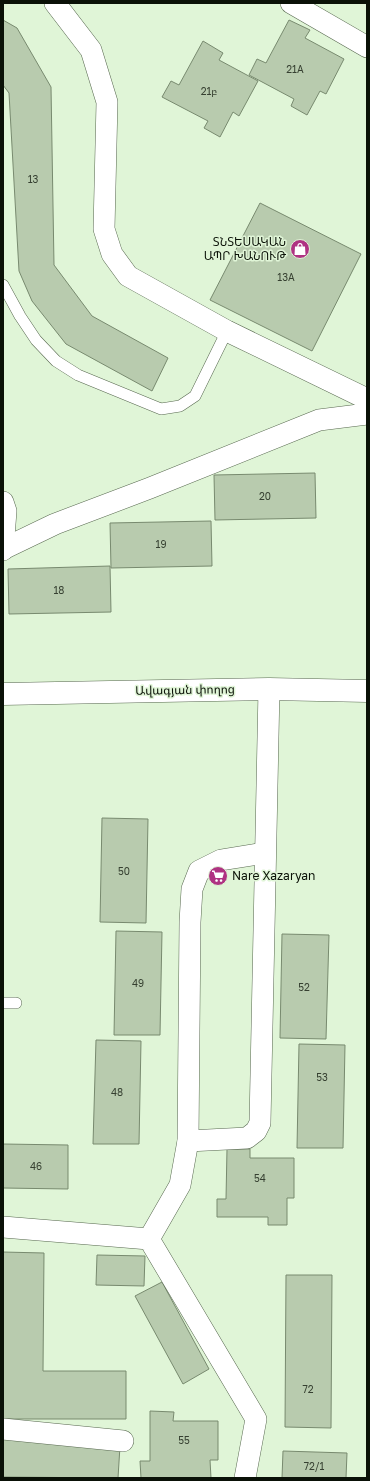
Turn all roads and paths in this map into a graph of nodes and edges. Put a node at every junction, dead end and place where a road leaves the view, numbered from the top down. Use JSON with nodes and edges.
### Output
{"nodes":[{"id":1,"x":55,"y":3,"type":"edge"},
{"id":2,"x":291,"y":3,"type":"edge"},
{"id":3,"x":367,"y":46,"type":"edge"},
{"id":4,"x":3,"y":284,"type":"edge"},
{"id":5,"x":227,"y":331,"type":"junction"},
{"id":6,"x":367,"y":399,"type":"edge"},
{"id":7,"x":367,"y":414,"type":"edge"},
{"id":8,"x":3,"y":502,"type":"edge"},
{"id":9,"x":3,"y":550,"type":"edge"},
{"id":10,"x":269,"y":688,"type":"junction"},
{"id":11,"x":367,"y":691,"type":"edge"},
{"id":12,"x":3,"y":694,"type":"edge"},
{"id":13,"x":265,"y":853,"type":"junction"},
{"id":14,"x":3,"y":1003,"type":"edge"},
{"id":15,"x":16,"y":1003,"type":"dead end"},
{"id":16,"x":188,"y":1141,"type":"junction"},
{"id":17,"x":3,"y":1227,"type":"edge"},
{"id":18,"x":149,"y":1239,"type":"junction"},
{"id":19,"x":3,"y":1429,"type":"edge"},
{"id":20,"x":123,"y":1441,"type":"dead end"},
{"id":21,"x":245,"y":1478,"type":"edge"}],
"edges":[{"from":1,"to":5,"type":"street"},
{"from":2,"to":3,"type":"street"},
{"from":4,"to":5,"type":"lane"},
{"from":5,"to":6,"type":"street"},
{"from":7,"to":9,"type":"street"},
{"from":8,"to":9,"type":"street"},
{"from":10,"to":11,"type":"street","name":"Ավագյան փողոց"},
{"from":10,"to":12,"type":"street","name":"Ավագյան փողոց"},
{"from":10,"to":13,"type":"street"},
{"from":13,"to":16,"type":"street"},
{"from":13,"to":16,"type":"street"},
{"from":14,"to":15,"type":"lane"},
{"from":16,"to":18,"type":"street"},
{"from":17,"to":18,"type":"street"},
{"from":18,"to":21,"type":"street"},
{"from":19,"to":20,"type":"street"}]}
